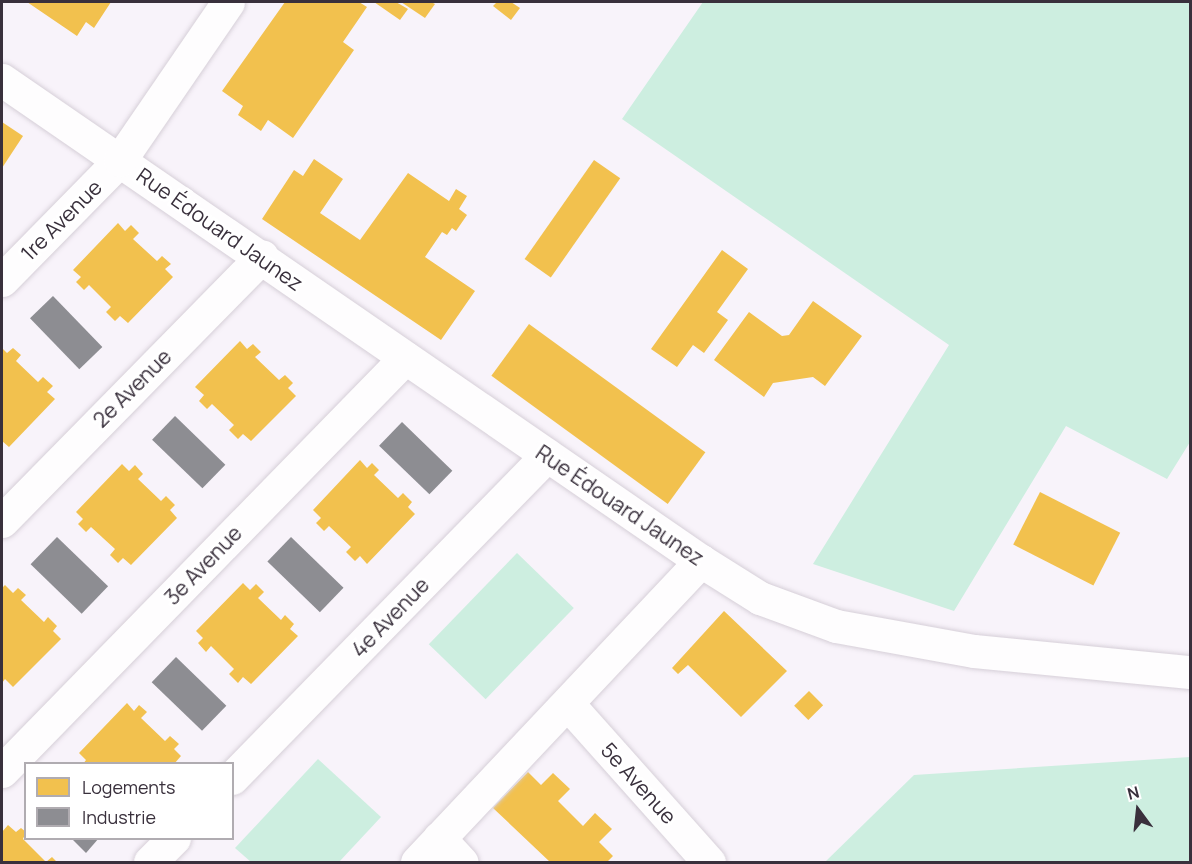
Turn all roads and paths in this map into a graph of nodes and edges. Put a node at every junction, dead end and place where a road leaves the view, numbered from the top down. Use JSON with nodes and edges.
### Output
{"nodes":[{"id":1,"x":228,"y":2,"type":"edge"},
{"id":2,"x":2,"y":80,"type":"edge"},
{"id":3,"x":120,"y":160,"type":"junction"},
{"id":4,"x":262,"y":256,"type":"junction"},
{"id":5,"x":2,"y":280,"type":"edge"},
{"id":6,"x":405,"y":358,"type":"junction"},
{"id":7,"x":547,"y":455,"type":"junction"},
{"id":8,"x":2,"y":521,"type":"edge"},
{"id":9,"x":701,"y":561,"type":"junction"},
{"id":10,"x":1191,"y":672,"type":"edge"},
{"id":11,"x":568,"y":704,"type":"junction"},
{"id":12,"x":2,"y":771,"type":"edge"},
{"id":13,"x":234,"y":776,"type":"edge"},
{"id":14,"x":439,"y":838,"type":"junction"},
{"id":15,"x":172,"y":840,"type":"edge"},
{"id":16,"x":150,"y":862,"type":"edge"},
{"id":17,"x":417,"y":862,"type":"edge"},
{"id":18,"x":460,"y":862,"type":"edge"},
{"id":19,"x":709,"y":862,"type":"edge"}],
"edges":[{"from":1,"to":3,"type":"street","name":"1re Avenue"},
{"from":2,"to":3,"type":"street","name":"Rue Édouard Jaunez"},
{"from":3,"to":4,"type":"street","name":"Rue Édouard Jaunez"},
{"from":3,"to":5,"type":"street","name":"1re Avenue"},
{"from":4,"to":6,"type":"street","name":"Rue Édouard Jaunez"},
{"from":4,"to":8,"type":"street","name":"2e Avenue"},
{"from":6,"to":7,"type":"street","name":"Rue Édouard Jaunez"},
{"from":6,"to":12,"type":"street","name":"3e Avenue"},
{"from":7,"to":9,"type":"street","name":"Rue Édouard Jaunez"},
{"from":7,"to":13,"type":"street","name":"4e Avenue"},
{"from":9,"to":10,"type":"street","name":"Rue Édouard Jaunez"},
{"from":9,"to":11,"type":"street"},
{"from":11,"to":14,"type":"street"},
{"from":11,"to":19,"type":"street","name":"5e Avenue"},
{"from":14,"to":17,"type":"street"},
{"from":14,"to":18,"type":"street"},
{"from":15,"to":16,"type":"street"}]}
